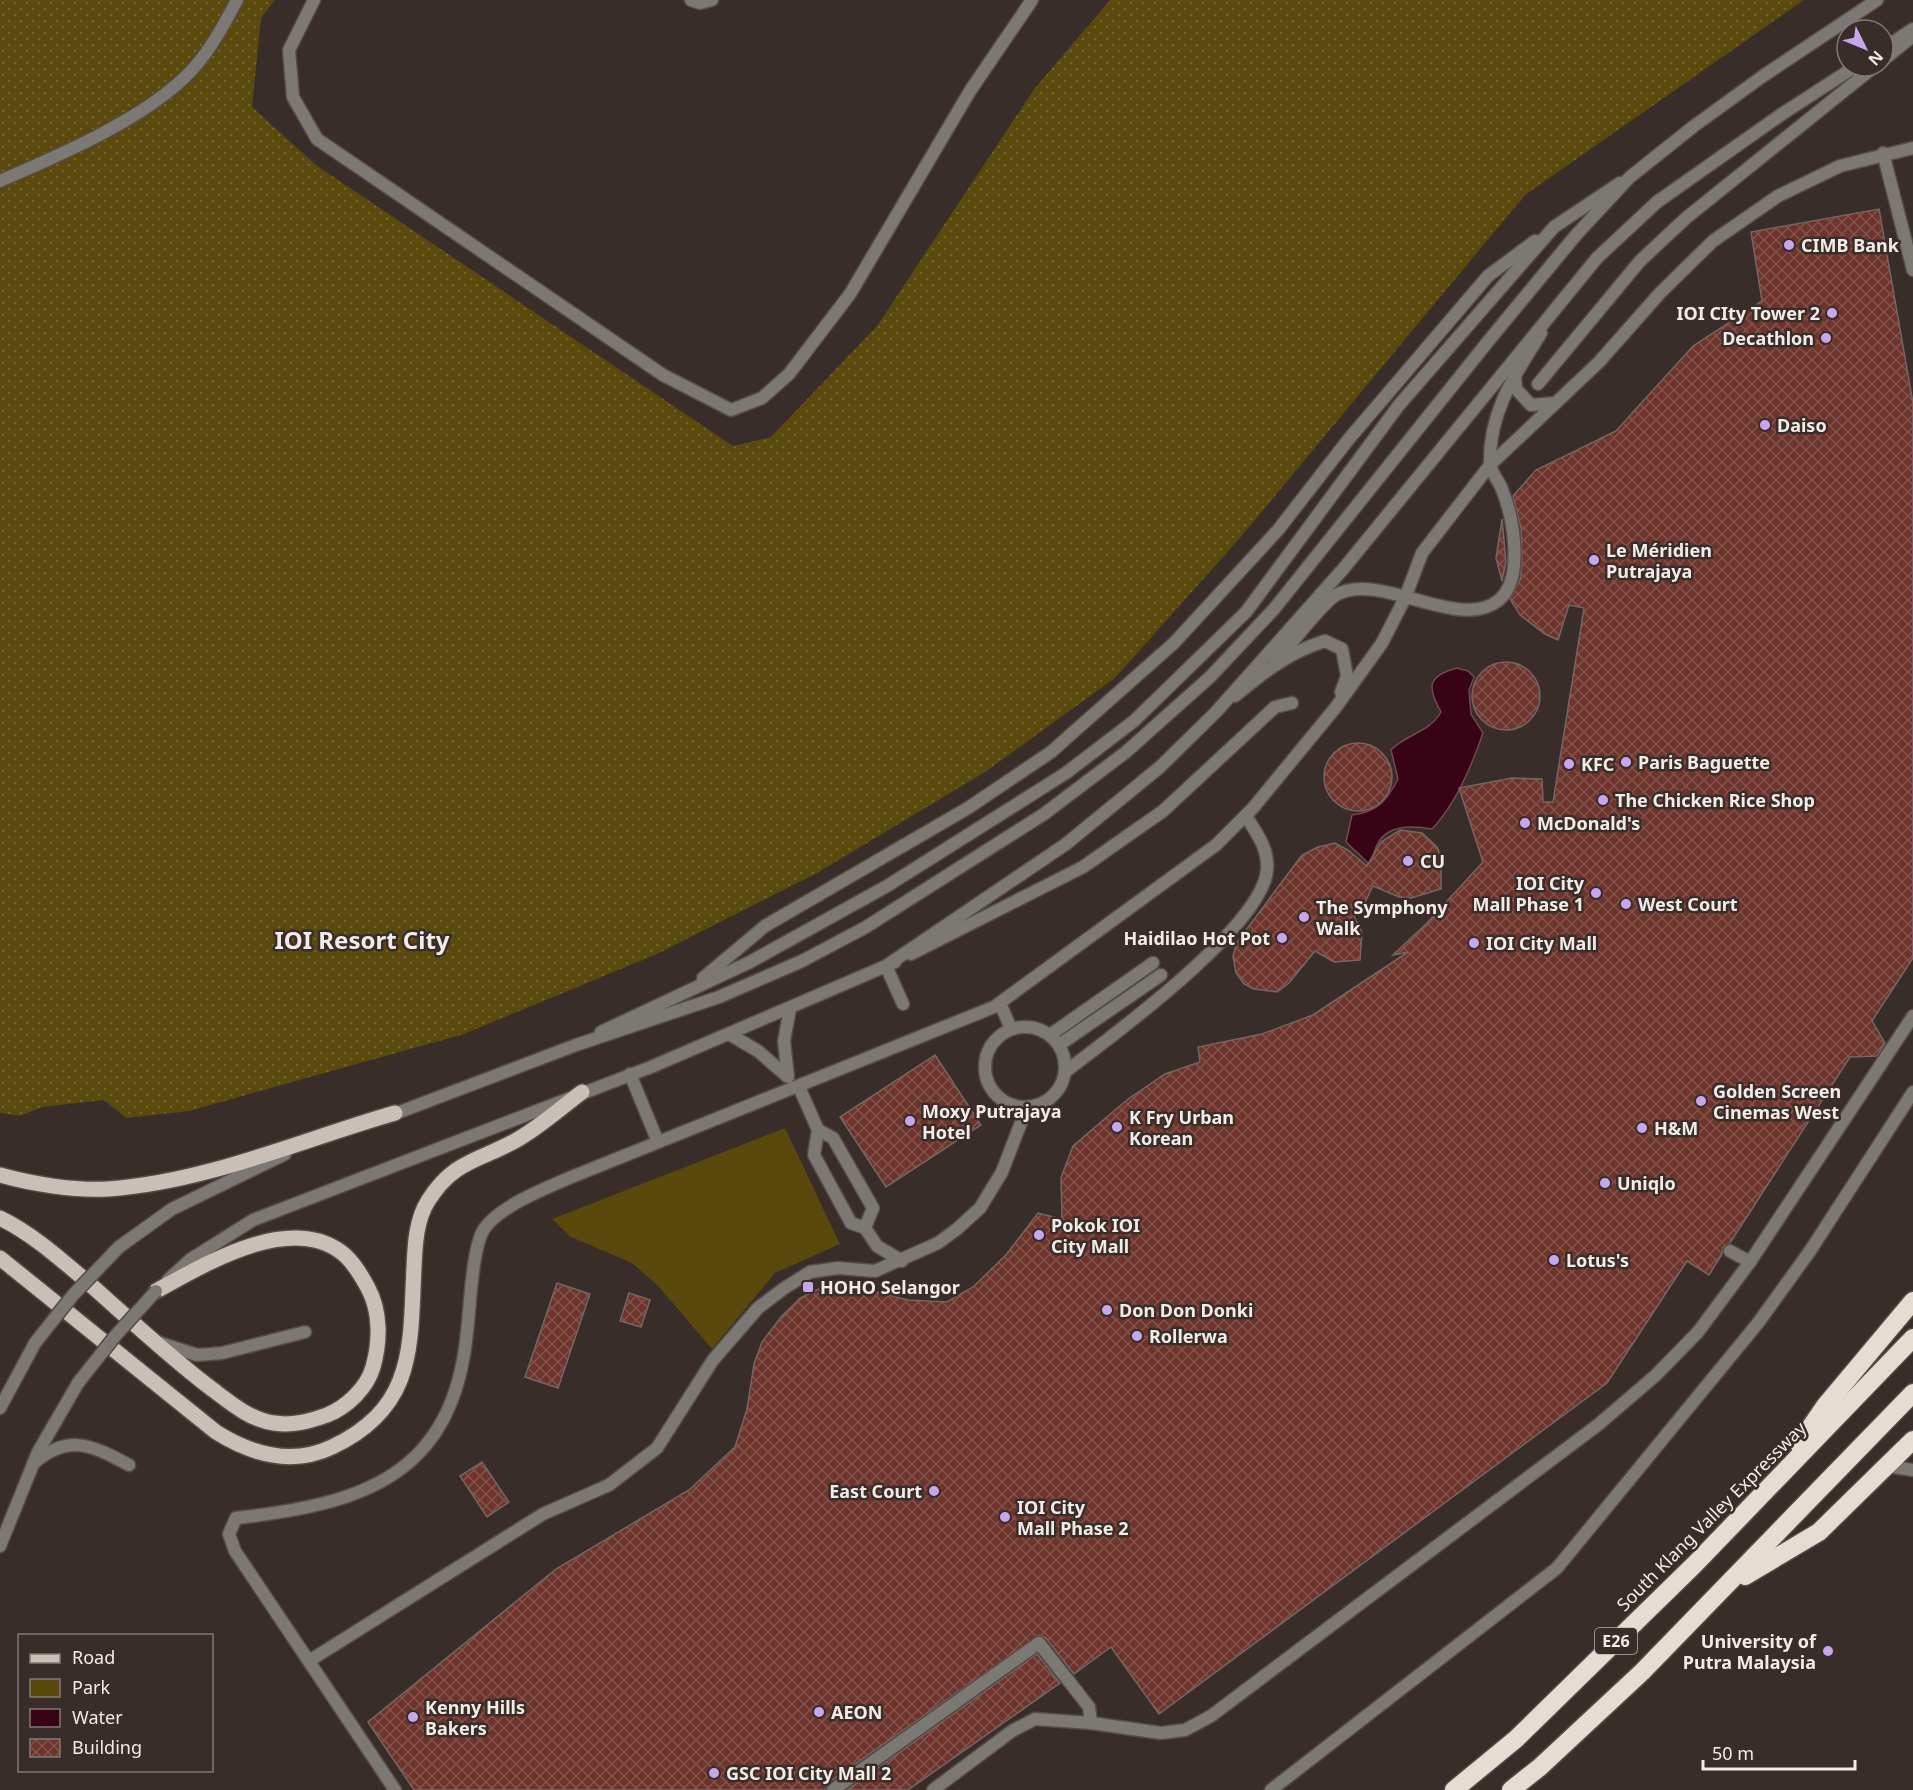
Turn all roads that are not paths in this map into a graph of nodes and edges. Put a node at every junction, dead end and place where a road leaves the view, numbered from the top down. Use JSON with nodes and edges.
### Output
{"nodes":[{"id":1,"x":237,"y":0,"type":"edge"},
{"id":2,"x":314,"y":0,"type":"edge"},
{"id":3,"x":691,"y":0,"type":"edge"},
{"id":4,"x":712,"y":0,"type":"edge"},
{"id":5,"x":1032,"y":0,"type":"edge"},
{"id":6,"x":1877,"y":0,"type":"edge"},
{"id":7,"x":1913,"y":29,"type":"edge"},
{"id":8,"x":1913,"y":36,"type":"edge"},
{"id":9,"x":1895,"y":41,"type":"edge"},
{"id":10,"x":1895,"y":50,"type":"edge"},
{"id":11,"x":1838,"y":78,"type":"edge"},
{"id":12,"x":1860,"y":78,"type":"edge"},
{"id":13,"x":1913,"y":148,"type":"edge"},
{"id":14,"x":1883,"y":153,"type":"junction"},
{"id":15,"x":1630,"y":177,"type":"junction"},
{"id":16,"x":0,"y":181,"type":"edge"},
{"id":17,"x":1554,"y":227,"type":"junction"},
{"id":18,"x":1913,"y":270,"type":"edge"},
{"id":19,"x":1551,"y":317,"type":"junction"},
{"id":20,"x":1515,"y":376,"type":"junction"},
{"id":21,"x":1538,"y":384,"type":"dead end"},
{"id":22,"x":1556,"y":403,"type":"junction"},
{"id":23,"x":1490,"y":465,"type":"junction"},
{"id":24,"x":1405,"y":598,"type":"junction"},
{"id":25,"x":1275,"y":663,"type":"junction"},
{"id":26,"x":1292,"y":703,"type":"dead end"},
{"id":27,"x":1336,"y":707,"type":"junction"},
{"id":28,"x":1216,"y":712,"type":"junction"},
{"id":29,"x":1246,"y":816,"type":"junction"},
{"id":30,"x":1153,"y":963,"type":"dead end"},
{"id":31,"x":886,"y":966,"type":"junction"},
{"id":32,"x":1161,"y":975,"type":"dead end"},
{"id":33,"x":690,"y":989,"type":"junction"},
{"id":34,"x":1000,"y":1003,"type":"junction"},
{"id":35,"x":903,"y":1004,"type":"dead end"},
{"id":36,"x":790,"y":1009,"type":"junction"},
{"id":37,"x":1913,"y":1016,"type":"edge"},
{"id":38,"x":1011,"y":1029,"type":"junction"},
{"id":39,"x":729,"y":1034,"type":"junction"},
{"id":40,"x":1050,"y":1035,"type":"junction"},
{"id":41,"x":576,"y":1045,"type":"junction"},
{"id":42,"x":1059,"y":1045,"type":"junction"},
{"id":43,"x":1065,"y":1072,"type":"junction"},
{"id":44,"x":630,"y":1074,"type":"junction"},
{"id":45,"x":799,"y":1087,"type":"junction"},
{"id":46,"x":582,"y":1092,"type":"junction"},
{"id":47,"x":1913,"y":1092,"type":"edge"},
{"id":48,"x":1027,"y":1107,"type":"junction"},
{"id":49,"x":395,"y":1113,"type":"junction"},
{"id":50,"x":818,"y":1130,"type":"junction"},
{"id":51,"x":658,"y":1142,"type":"junction"},
{"id":52,"x":0,"y":1175,"type":"edge"},
{"id":53,"x":0,"y":1218,"type":"edge"},
{"id":54,"x":865,"y":1228,"type":"junction"},
{"id":55,"x":1730,"y":1251,"type":"dead end"},
{"id":56,"x":0,"y":1258,"type":"edge"},
{"id":57,"x":902,"y":1261,"type":"junction"},
{"id":58,"x":1750,"y":1262,"type":"junction"},
{"id":59,"x":156,"y":1291,"type":"junction"},
{"id":60,"x":1913,"y":1301,"type":"edge"},
{"id":61,"x":305,"y":1332,"type":"dead end"},
{"id":62,"x":1913,"y":1338,"type":"edge"},
{"id":63,"x":156,"y":1342,"type":"junction"},
{"id":64,"x":1911,"y":1395,"type":"edge"},
{"id":65,"x":0,"y":1408,"type":"edge"},
{"id":66,"x":1913,"y":1440,"type":"edge"},
{"id":67,"x":33,"y":1464,"type":"junction"},
{"id":68,"x":129,"y":1465,"type":"dead end"},
{"id":69,"x":1887,"y":1466,"type":"junction"},
{"id":70,"x":1913,"y":1470,"type":"edge"},
{"id":71,"x":1772,"y":1486,"type":"junction"},
{"id":72,"x":5,"y":1518,"type":"edge"},
{"id":73,"x":0,"y":1546,"type":"edge"},
{"id":74,"x":1722,"y":1590,"type":"junction"},
{"id":75,"x":309,"y":1661,"type":"junction"},
{"id":76,"x":1091,"y":1723,"type":"junction"},
{"id":77,"x":395,"y":1790,"type":"edge"},
{"id":78,"x":833,"y":1790,"type":"edge"},
{"id":79,"x":933,"y":1790,"type":"edge"},
{"id":80,"x":1271,"y":1790,"type":"edge"},
{"id":81,"x":1454,"y":1790,"type":"edge"},
{"id":82,"x":1511,"y":1790,"type":"edge"}],
"edges":[{"from":1,"to":16,"type":"street"},
{"from":2,"to":5,"type":"street"},
{"from":3,"to":4,"type":"street"},
{"from":6,"to":15,"type":"street"},
{"from":7,"to":9,"type":"street"},
{"from":8,"to":10,"type":"street"},
{"from":11,"to":19,"type":"street"},
{"from":12,"to":21,"type":"street"},
{"from":13,"to":14,"type":"street"},
{"from":14,"to":18,"type":"street"},
{"from":14,"to":22,"type":"street"},
{"from":15,"to":17,"type":"street"},
{"from":15,"to":41,"type":"street"},
{"from":17,"to":33,"type":"street"},
{"from":17,"to":33,"type":"street"},
{"from":19,"to":20,"type":"street"},
{"from":19,"to":28,"type":"street"},
{"from":20,"to":22,"type":"street"},
{"from":20,"to":23,"type":"street"},
{"from":22,"to":23,"type":"street"},
{"from":23,"to":24,"type":"street"},
{"from":23,"to":24,"type":"street"},
{"from":24,"to":25,"type":"street"},
{"from":24,"to":27,"type":"street"},
{"from":25,"to":27,"type":"street"},
{"from":25,"to":28,"type":"street"},
{"from":26,"to":31,"type":"street"},
{"from":27,"to":29,"type":"street"},
{"from":28,"to":31,"type":"street"},
{"from":29,"to":34,"type":"street"},
{"from":29,"to":43,"type":"street"},
{"from":30,"to":40,"type":"street"},
{"from":31,"to":35,"type":"street"},
{"from":31,"to":36,"type":"street"},
{"from":32,"to":42,"type":"street"},
{"from":33,"to":41,"type":"street"},
{"from":34,"to":38,"type":"street"},
{"from":34,"to":45,"type":"street"},
{"from":36,"to":39,"type":"street"},
{"from":36,"to":39,"type":"street"},
{"from":37,"to":58,"type":"street"},
{"from":38,"to":40,"type":"street"},
{"from":38,"to":48,"type":"street"},
{"from":39,"to":44,"type":"street"},
{"from":40,"to":42,"type":"street"},
{"from":41,"to":49,"type":"street"},
{"from":42,"to":43,"type":"street"},
{"from":43,"to":48,"type":"street"},
{"from":44,"to":46,"type":"street"},
{"from":44,"to":51,"type":"street"},
{"from":45,"to":50,"type":"street"},
{"from":45,"to":51,"type":"street"},
{"from":46,"to":56,"type":"main road"},
{"from":46,"to":59,"type":"street"},
{"from":47,"to":80,"type":"street"},
{"from":48,"to":57,"type":"street"},
{"from":49,"to":52,"type":"main road"},
{"from":49,"to":65,"type":"street","bridge":true},
{"from":50,"to":54,"type":"street"},
{"from":50,"to":54,"type":"street"},
{"from":51,"to":75,"type":"street"},
{"from":53,"to":63,"type":"main road"},
{"from":54,"to":57,"type":"street"},
{"from":55,"to":58,"type":"street"},
{"from":57,"to":75,"type":"street"},
{"from":58,"to":76,"type":"street"},
{"from":59,"to":63,"type":"main road"},
{"from":59,"to":67,"type":"street","bridge":true},
{"from":60,"to":71,"type":"highway"},
{"from":61,"to":63,"type":"street"},
{"from":62,"to":71,"type":"highway","name":"South Klang Valley Expressway","number":"E26"},
{"from":64,"to":74,"type":"highway","number":"E26"},
{"from":66,"to":69,"type":"highway"},
{"from":67,"to":68,"type":"street"},
{"from":67,"to":72,"type":"street"},
{"from":69,"to":70,"type":"street"},
{"from":69,"to":74,"type":"highway"},
{"from":71,"to":81,"type":"highway","name":"South Klang Valley Expressway","number":"E26"},
{"from":72,"to":73,"type":"street"},
{"from":74,"to":82,"type":"highway","number":"E26"},
{"from":75,"to":77,"type":"street"},
{"from":76,"to":78,"type":"street"},
{"from":76,"to":79,"type":"street"}]}
